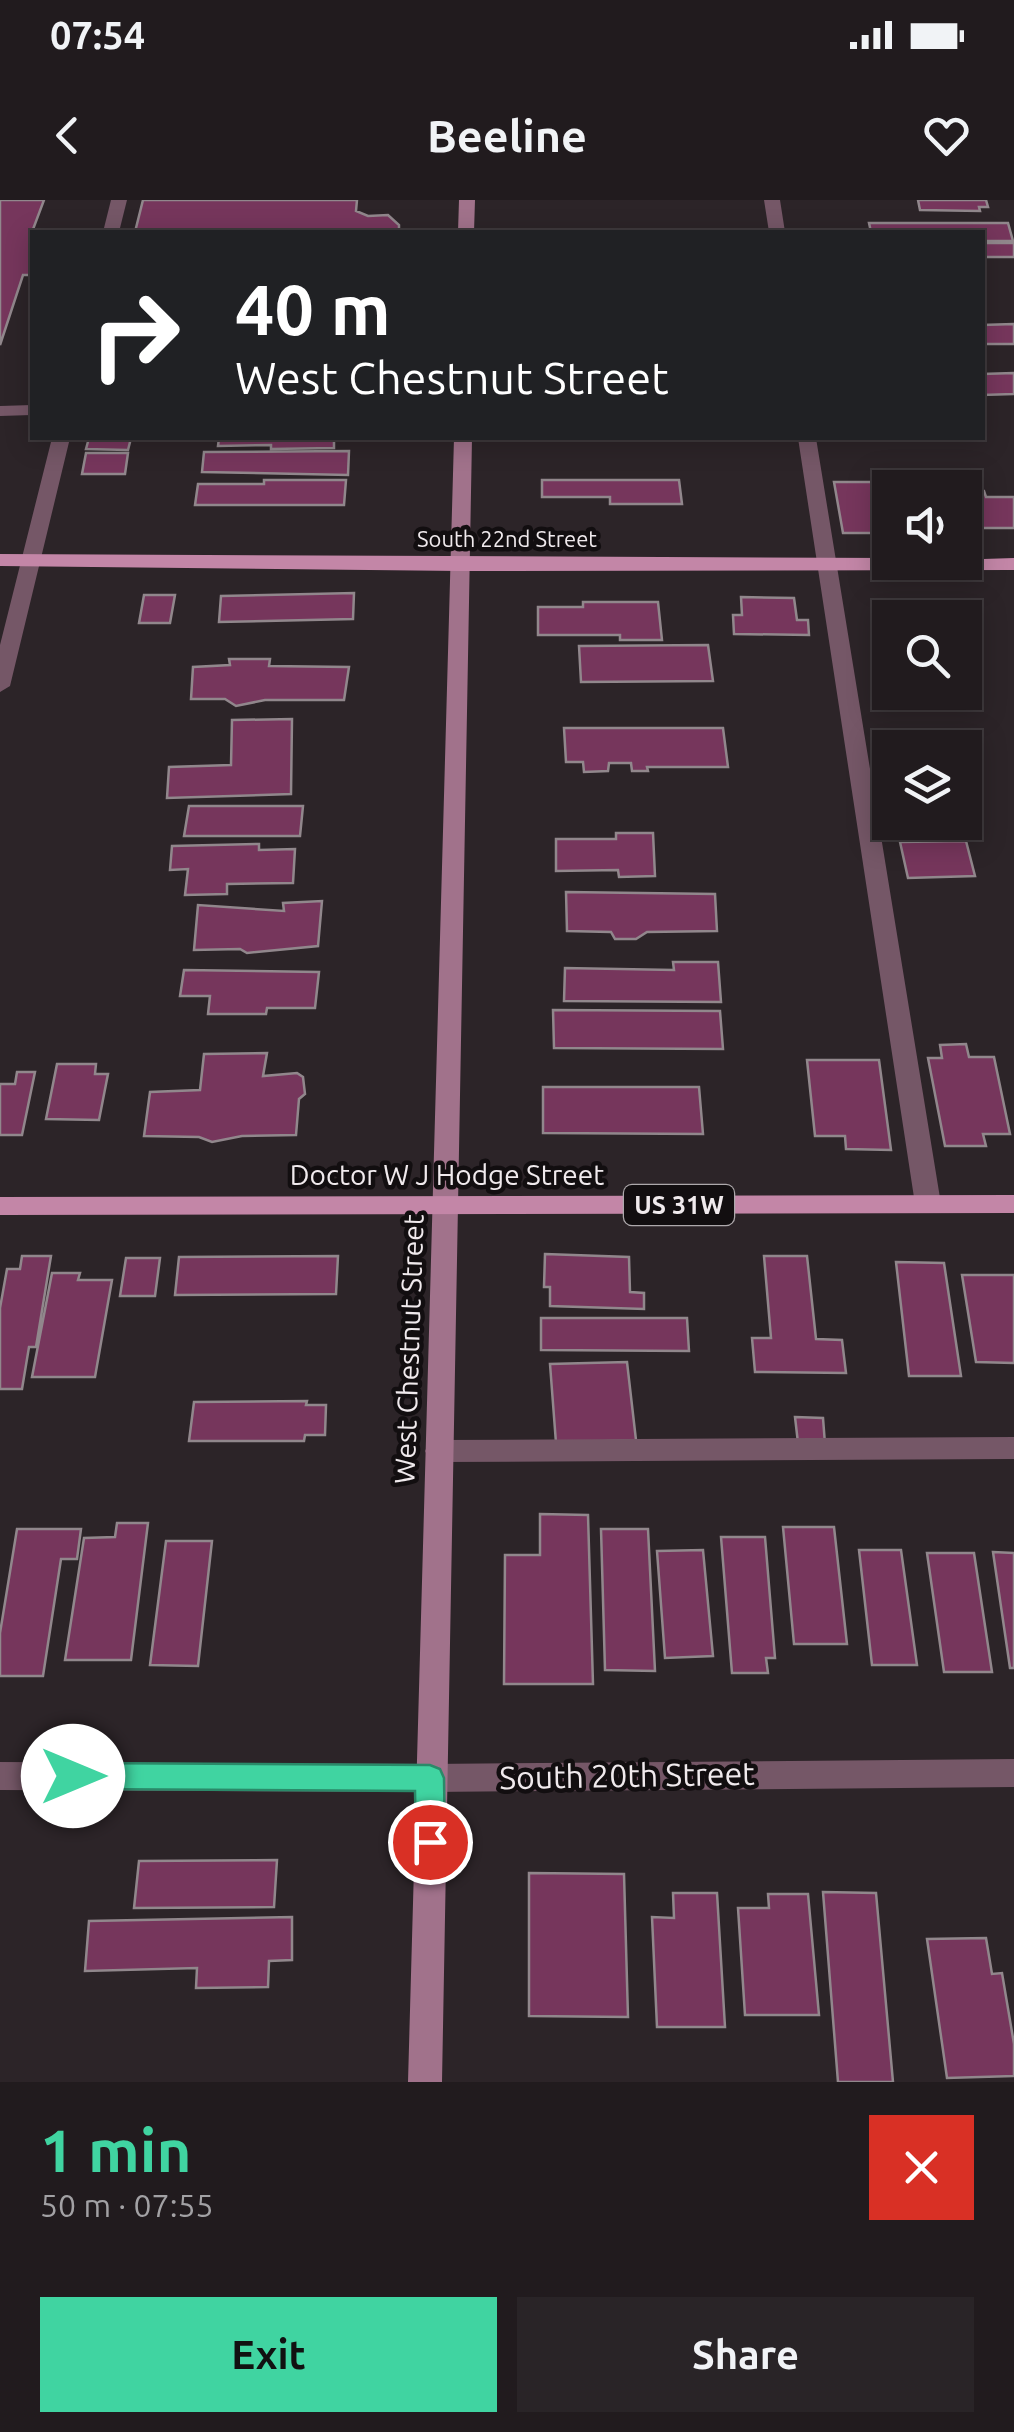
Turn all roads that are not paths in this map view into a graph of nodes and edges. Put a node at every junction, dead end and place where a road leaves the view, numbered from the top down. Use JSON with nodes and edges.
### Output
{"nodes":[{"id":1,"x":119,"y":200,"type":"edge"},
{"id":2,"x":467,"y":200,"type":"edge"},
{"id":3,"x":772,"y":200,"type":"edge"},
{"id":4,"x":112,"y":230,"type":"edge"},
{"id":5,"x":466,"y":230,"type":"edge"},
{"id":6,"x":776,"y":230,"type":"edge"},
{"id":7,"x":30,"y":410,"type":"edge"},
{"id":8,"x":0,"y":411,"type":"edge"},
{"id":9,"x":60,"y":440,"type":"edge"},
{"id":10,"x":462,"y":440,"type":"edge"},
{"id":11,"x":808,"y":440,"type":"edge"},
{"id":12,"x":0,"y":560,"type":"edge"},
{"id":13,"x":31,"y":560,"type":"junction"},
{"id":14,"x":827,"y":564,"type":"junction"},
{"id":15,"x":1014,"y":564,"type":"edge"},
{"id":16,"x":460,"y":565,"type":"junction"},
{"id":17,"x":0,"y":686,"type":"edge"},
{"id":18,"x":928,"y":1204,"type":"junction"},
{"id":19,"x":1014,"y":1204,"type":"edge"},
{"id":20,"x":0,"y":1206,"type":"edge"},
{"id":21,"x":446,"y":1206,"type":"junction"},
{"id":22,"x":1014,"y":1448,"type":"edge"},
{"id":23,"x":439,"y":1451,"type":"junction"},
{"id":24,"x":0,"y":1776,"type":"edge"},
{"id":25,"x":430,"y":1778,"type":"junction"},
{"id":26,"x":1013,"y":1780,"type":"edge"},
{"id":27,"x":425,"y":2082,"type":"edge"}],
"edges":[{"from":1,"to":4,"type":"street"},
{"from":2,"to":5,"type":"main road"},
{"from":3,"to":6,"type":"street"},
{"from":7,"to":8,"type":"street"},
{"from":9,"to":13,"type":"street"},
{"from":10,"to":16,"type":"main road","name":"West Chestnut Street"},
{"from":11,"to":14,"type":"street"},
{"from":12,"to":13,"type":"main road","name":"South 22nd Street"},
{"from":13,"to":16,"type":"main road","name":"South 22nd Street"},
{"from":13,"to":17,"type":"street"},
{"from":14,"to":15,"type":"main road","name":"South 22nd Street"},
{"from":14,"to":16,"type":"main road","name":"South 22nd Street"},
{"from":14,"to":18,"type":"street"},
{"from":16,"to":21,"type":"main road","name":"West Chestnut Street"},
{"from":18,"to":19,"type":"main road","name":"Doctor W J Hodge Street","number":"US 31W"},
{"from":18,"to":21,"type":"main road","name":"Doctor W J Hodge Street","number":"US 31W"},
{"from":20,"to":21,"type":"main road","name":"Doctor W J Hodge Street","number":"US 31W"},
{"from":21,"to":23,"type":"main road","name":"West Chestnut Street"},
{"from":22,"to":23,"type":"street"},
{"from":23,"to":25,"type":"main road","name":"West Chestnut Street"},
{"from":24,"to":25,"type":"street","name":"South 20th Street"},
{"from":25,"to":26,"type":"street","name":"South 20th Street"},
{"from":25,"to":27,"type":"main road","name":"West Chestnut Street"}]}
